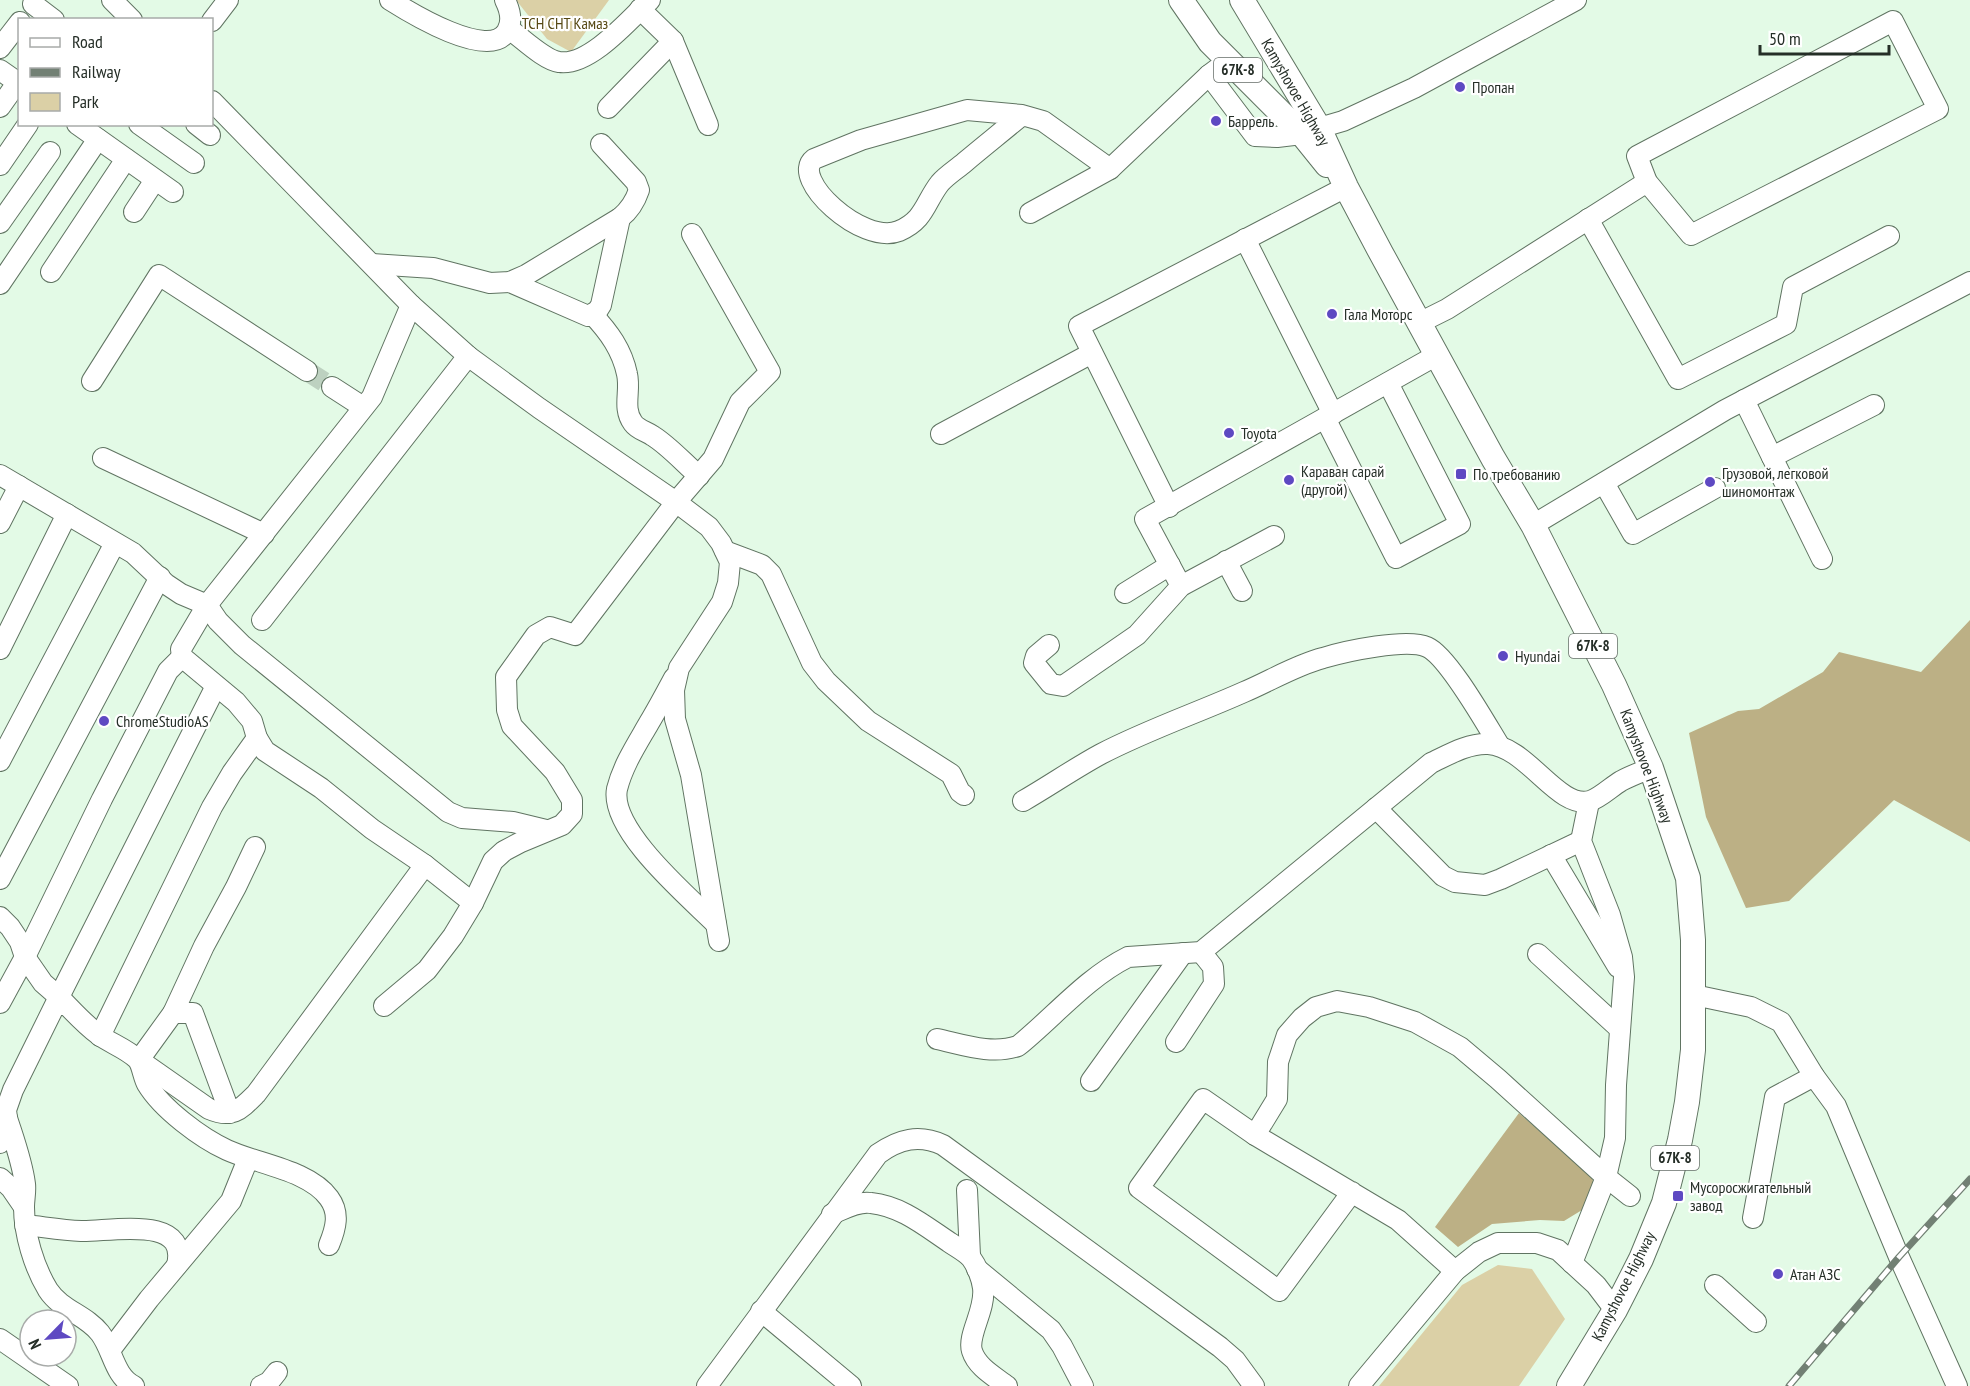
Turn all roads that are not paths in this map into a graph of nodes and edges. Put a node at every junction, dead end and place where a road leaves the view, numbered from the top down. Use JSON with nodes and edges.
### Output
{"nodes":[{"id":1,"x":112,"y":0,"type":"edge"},
{"id":2,"x":228,"y":0,"type":"edge"},
{"id":3,"x":390,"y":0,"type":"edge"},
{"id":4,"x":505,"y":0,"type":"edge"},
{"id":5,"x":1181,"y":0,"type":"edge"},
{"id":6,"x":1242,"y":0,"type":"edge"},
{"id":7,"x":1576,"y":0,"type":"edge"},
{"id":8,"x":645,"y":5,"type":"edge"},
{"id":9,"x":130,"y":18,"type":"edge"},
{"id":10,"x":213,"y":20,"type":"edge"},
{"id":11,"x":508,"y":29,"type":"junction"},
{"id":12,"x":673,"y":41,"type":"junction"},
{"id":13,"x":1229,"y":60,"type":"junction"},
{"id":14,"x":0,"y":70,"type":"edge"},
{"id":15,"x":1209,"y":75,"type":"junction"},
{"id":16,"x":18,"y":82,"type":"edge"},
{"id":17,"x":18,"y":84,"type":"edge"},
{"id":18,"x":213,"y":102,"type":"edge"},
{"id":19,"x":0,"y":107,"type":"edge"},
{"id":20,"x":608,"y":108,"type":"dead end"},
{"id":21,"x":1022,"y":115,"type":"junction"},
{"id":22,"x":708,"y":125,"type":"dead end"},
{"id":23,"x":27,"y":126,"type":"edge"},
{"id":24,"x":80,"y":126,"type":"edge"},
{"id":25,"x":142,"y":126,"type":"edge"},
{"id":26,"x":1311,"y":131,"type":"junction"},
{"id":27,"x":98,"y":139,"type":"junction"},
{"id":28,"x":601,"y":144,"type":"dead end"},
{"id":29,"x":50,"y":152,"type":"dead end"},
{"id":30,"x":126,"y":159,"type":"junction"},
{"id":31,"x":194,"y":163,"type":"dead end"},
{"id":32,"x":0,"y":165,"type":"edge"},
{"id":33,"x":1110,"y":169,"type":"junction"},
{"id":34,"x":155,"y":180,"type":"junction"},
{"id":35,"x":1647,"y":182,"type":"junction"},
{"id":36,"x":1346,"y":187,"type":"junction"},
{"id":37,"x":173,"y":192,"type":"dead end"},
{"id":38,"x":134,"y":212,"type":"dead end"},
{"id":39,"x":1030,"y":213,"type":"dead end"},
{"id":40,"x":620,"y":218,"type":"junction"},
{"id":41,"x":1587,"y":219,"type":"junction"},
{"id":42,"x":0,"y":223,"type":"edge"},
{"id":43,"x":692,"y":234,"type":"dead end"},
{"id":44,"x":1889,"y":236,"type":"dead end"},
{"id":45,"x":1245,"y":239,"type":"junction"},
{"id":46,"x":372,"y":264,"type":"junction"},
{"id":47,"x":51,"y":272,"type":"dead end"},
{"id":48,"x":510,"y":282,"type":"junction"},
{"id":49,"x":1970,"y":282,"type":"edge"},
{"id":50,"x":0,"y":284,"type":"edge"},
{"id":51,"x":411,"y":305,"type":"junction"},
{"id":52,"x":592,"y":314,"type":"junction"},
{"id":53,"x":1419,"y":323,"type":"junction"},
{"id":54,"x":1092,"y":353,"type":"junction"},
{"id":55,"x":1437,"y":355,"type":"junction"},
{"id":56,"x":468,"y":356,"type":"junction"},
{"id":57,"x":307,"y":371,"type":"tunnel mouth"},
{"id":58,"x":92,"y":381,"type":"dead end"},
{"id":59,"x":1388,"y":383,"type":"junction"},
{"id":60,"x":332,"y":387,"type":"tunnel mouth"},
{"id":61,"x":1744,"y":400,"type":"junction"},
{"id":62,"x":1874,"y":405,"type":"dead end"},
{"id":63,"x":363,"y":407,"type":"junction"},
{"id":64,"x":1329,"y":416,"type":"junction"},
{"id":65,"x":941,"y":434,"type":"dead end"},
{"id":66,"x":1772,"y":457,"type":"junction"},
{"id":67,"x":103,"y":458,"type":"dead end"},
{"id":68,"x":0,"y":475,"type":"edge"},
{"id":69,"x":699,"y":476,"type":"junction"},
{"id":70,"x":1604,"y":483,"type":"junction"},
{"id":71,"x":19,"y":486,"type":"junction"},
{"id":72,"x":1715,"y":488,"type":"dead end"},
{"id":73,"x":676,"y":502,"type":"junction"},
{"id":74,"x":1169,"y":507,"type":"junction"},
{"id":75,"x":67,"y":514,"type":"junction"},
{"id":76,"x":0,"y":523,"type":"edge"},
{"id":77,"x":1533,"y":525,"type":"junction"},
{"id":78,"x":264,"y":534,"type":"junction"},
{"id":79,"x":1274,"y":536,"type":"dead end"},
{"id":80,"x":115,"y":543,"type":"junction"},
{"id":81,"x":725,"y":551,"type":"junction"},
{"id":82,"x":1822,"y":559,"type":"dead end"},
{"id":83,"x":1226,"y":561,"type":"junction"},
{"id":84,"x":1170,"y":565,"type":"junction"},
{"id":85,"x":160,"y":577,"type":"junction"},
{"id":86,"x":1181,"y":586,"type":"junction"},
{"id":87,"x":1242,"y":591,"type":"dead end"},
{"id":88,"x":1125,"y":593,"type":"dead end"},
{"id":89,"x":207,"y":605,"type":"junction"},
{"id":90,"x":262,"y":620,"type":"dead end"},
{"id":91,"x":1049,"y":645,"type":"dead end"},
{"id":92,"x":0,"y":649,"type":"edge"},
{"id":93,"x":182,"y":657,"type":"junction"},
{"id":94,"x":679,"y":668,"type":"junction"},
{"id":95,"x":216,"y":686,"type":"junction"},
{"id":96,"x":257,"y":738,"type":"junction"},
{"id":97,"x":1499,"y":745,"type":"junction"},
{"id":98,"x":0,"y":761,"type":"edge"},
{"id":99,"x":1651,"y":768,"type":"junction"},
{"id":100,"x":964,"y":795,"type":"dead end"},
{"id":101,"x":1023,"y":801,"type":"dead end"},
{"id":102,"x":1589,"y":802,"type":"junction"},
{"id":103,"x":1376,"y":808,"type":"junction"},
{"id":104,"x":546,"y":830,"type":"junction"},
{"id":105,"x":1581,"y":841,"type":"junction"},
{"id":106,"x":255,"y":847,"type":"dead end"},
{"id":107,"x":1551,"y":855,"type":"junction"},
{"id":108,"x":425,"y":865,"type":"junction"},
{"id":109,"x":0,"y":879,"type":"edge"},
{"id":110,"x":474,"y":903,"type":"junction"},
{"id":111,"x":0,"y":917,"type":"edge"},
{"id":112,"x":1192,"y":953,"type":"junction"},
{"id":113,"x":1538,"y":954,"type":"dead end"},
{"id":114,"x":25,"y":957,"type":"junction"},
{"id":115,"x":1624,"y":977,"type":"junction"},
{"id":116,"x":1694,"y":996,"type":"junction"},
{"id":117,"x":59,"y":997,"type":"junction"},
{"id":118,"x":0,"y":1003,"type":"edge"},
{"id":119,"x":384,"y":1006,"type":"dead end"},
{"id":120,"x":172,"y":1013,"type":"junction"},
{"id":121,"x":1620,"y":1029,"type":"junction"},
{"id":122,"x":100,"y":1036,"type":"junction"},
{"id":123,"x":937,"y":1039,"type":"dead end"},
{"id":124,"x":1176,"y":1042,"type":"dead end"},
{"id":125,"x":139,"y":1060,"type":"junction"},
{"id":126,"x":1814,"y":1076,"type":"junction"},
{"id":127,"x":1091,"y":1081,"type":"dead end"},
{"id":128,"x":230,"y":1113,"type":"junction"},
{"id":129,"x":7,"y":1118,"type":"junction"},
{"id":130,"x":1255,"y":1135,"type":"junction"},
{"id":131,"x":0,"y":1143,"type":"edge"},
{"id":132,"x":248,"y":1159,"type":"junction"},
{"id":133,"x":0,"y":1178,"type":"edge"},
{"id":134,"x":1606,"y":1178,"type":"junction"},
{"id":135,"x":967,"y":1190,"type":"dead end"},
{"id":136,"x":1352,"y":1192,"type":"junction"},
{"id":137,"x":1630,"y":1196,"type":"dead end"},
{"id":138,"x":832,"y":1214,"type":"junction"},
{"id":139,"x":24,"y":1216,"type":"junction"},
{"id":140,"x":1753,"y":1218,"type":"dead end"},
{"id":141,"x":330,"y":1245,"type":"dead end"},
{"id":142,"x":974,"y":1263,"type":"junction"},
{"id":143,"x":1572,"y":1263,"type":"junction"},
{"id":144,"x":177,"y":1264,"type":"junction"},
{"id":145,"x":1455,"y":1271,"type":"junction"},
{"id":146,"x":1715,"y":1285,"type":"dead end"},
{"id":147,"x":1615,"y":1310,"type":"junction"},
{"id":148,"x":761,"y":1311,"type":"junction"},
{"id":149,"x":1756,"y":1322,"type":"dead end"},
{"id":150,"x":0,"y":1339,"type":"edge"},
{"id":151,"x":111,"y":1349,"type":"junction"},
{"id":152,"x":277,"y":1372,"type":"dead end"},
{"id":153,"x":68,"y":1386,"type":"edge"},
{"id":154,"x":134,"y":1386,"type":"edge"},
{"id":155,"x":261,"y":1386,"type":"edge"},
{"id":156,"x":708,"y":1386,"type":"edge"},
{"id":157,"x":851,"y":1386,"type":"edge"},
{"id":158,"x":1007,"y":1386,"type":"edge"},
{"id":159,"x":1083,"y":1386,"type":"edge"},
{"id":160,"x":1254,"y":1386,"type":"edge"},
{"id":161,"x":1359,"y":1386,"type":"edge"},
{"id":162,"x":1569,"y":1386,"type":"edge"},
{"id":163,"x":1957,"y":1386,"type":"edge"}],
"edges":[{"from":1,"to":9,"type":"lane"},
{"from":2,"to":10,"type":"lane"},
{"from":3,"to":11,"type":"lane"},
{"from":4,"to":11,"type":"lane"},
{"from":5,"to":13,"type":"main road","name":"Kamyshovoe Highway","number":"67К-8"},
{"from":6,"to":26,"type":"main road","name":"Kamyshovoe Highway","number":"67К-8"},
{"from":7,"to":26,"type":"lane"},
{"from":8,"to":11,"type":"lane"},
{"from":8,"to":12,"type":"lane"},
{"from":12,"to":20,"type":"lane"},
{"from":12,"to":22,"type":"lane"},
{"from":13,"to":15,"type":"lane"},
{"from":13,"to":26,"type":"main road","name":"Kamyshovoe Highway","number":"67К-8"},
{"from":14,"to":16,"type":"lane"},
{"from":15,"to":26,"type":"lane"},
{"from":15,"to":33,"type":"lane"},
{"from":17,"to":19,"type":"lane"},
{"from":18,"to":46,"type":"lane"},
{"from":21,"to":21,"type":"lane"},
{"from":21,"to":33,"type":"lane"},
{"from":23,"to":32,"type":"lane"},
{"from":24,"to":27,"type":"lane"},
{"from":25,"to":31,"type":"lane"},
{"from":26,"to":36,"type":"main road","name":"Kamyshovoe Highway","number":"67К-8"},
{"from":27,"to":30,"type":"lane"},
{"from":27,"to":50,"type":"lane"},
{"from":28,"to":40,"type":"lane"},
{"from":29,"to":42,"type":"lane"},
{"from":30,"to":34,"type":"lane"},
{"from":30,"to":47,"type":"lane"},
{"from":33,"to":39,"type":"lane"},
{"from":34,"to":37,"type":"lane"},
{"from":34,"to":38,"type":"lane"},
{"from":35,"to":35,"type":"lane"},
{"from":35,"to":41,"type":"lane"},
{"from":36,"to":45,"type":"lane"},
{"from":36,"to":53,"type":"main road","name":"Kamyshovoe Highway","number":"67К-8"},
{"from":40,"to":48,"type":"lane"},
{"from":40,"to":52,"type":"lane"},
{"from":41,"to":44,"type":"lane"},
{"from":41,"to":53,"type":"lane"},
{"from":43,"to":69,"type":"lane"},
{"from":45,"to":54,"type":"lane"},
{"from":45,"to":64,"type":"lane"},
{"from":46,"to":48,"type":"lane"},
{"from":46,"to":51,"type":"lane"},
{"from":48,"to":52,"type":"lane"},
{"from":49,"to":61,"type":"lane"},
{"from":51,"to":56,"type":"lane"},
{"from":51,"to":63,"type":"lane"},
{"from":52,"to":69,"type":"lane"},
{"from":53,"to":55,"type":"main road","name":"Kamyshovoe Highway","number":"67К-8"},
{"from":54,"to":65,"type":"lane"},
{"from":54,"to":74,"type":"lane"},
{"from":55,"to":59,"type":"lane"},
{"from":55,"to":77,"type":"main road","name":"Kamyshovoe Highway","number":"67К-8"},
{"from":56,"to":73,"type":"lane"},
{"from":56,"to":90,"type":"lane"},
{"from":57,"to":58,"type":"lane"},
{"from":59,"to":64,"type":"lane"},
{"from":59,"to":64,"type":"lane"},
{"from":60,"to":63,"type":"lane"},
{"from":61,"to":66,"type":"lane"},
{"from":61,"to":70,"type":"lane"},
{"from":62,"to":66,"type":"lane"},
{"from":63,"to":78,"type":"lane"},
{"from":64,"to":74,"type":"lane"},
{"from":66,"to":82,"type":"lane"},
{"from":67,"to":78,"type":"lane"},
{"from":68,"to":71,"type":"lane"},
{"from":69,"to":73,"type":"lane"},
{"from":70,"to":72,"type":"lane"},
{"from":70,"to":77,"type":"lane"},
{"from":71,"to":75,"type":"lane"},
{"from":71,"to":76,"type":"lane"},
{"from":73,"to":81,"type":"lane"},
{"from":73,"to":104,"type":"lane"},
{"from":74,"to":84,"type":"lane"},
{"from":75,"to":80,"type":"lane"},
{"from":75,"to":92,"type":"lane"},
{"from":77,"to":99,"type":"main road","name":"Kamyshovoe Highway","number":"67К-8"},
{"from":78,"to":89,"type":"lane"},
{"from":79,"to":83,"type":"lane"},
{"from":80,"to":85,"type":"lane"},
{"from":80,"to":98,"type":"lane"},
{"from":81,"to":94,"type":"lane"},
{"from":81,"to":100,"type":"lane"},
{"from":83,"to":86,"type":"lane"},
{"from":83,"to":87,"type":"lane"},
{"from":84,"to":86,"type":"lane"},
{"from":84,"to":88,"type":"lane"},
{"from":85,"to":89,"type":"lane"},
{"from":85,"to":109,"type":"lane"},
{"from":86,"to":91,"type":"lane"},
{"from":89,"to":93,"type":"lane"},
{"from":89,"to":104,"type":"lane"},
{"from":93,"to":95,"type":"lane"},
{"from":93,"to":114,"type":"lane"},
{"from":94,"to":94,"type":"lane"},
{"from":95,"to":96,"type":"lane"},
{"from":95,"to":117,"type":"lane"},
{"from":96,"to":108,"type":"lane"},
{"from":96,"to":122,"type":"lane"},
{"from":97,"to":101,"type":"lane"},
{"from":97,"to":102,"type":"lane"},
{"from":97,"to":103,"type":"lane"},
{"from":99,"to":102,"type":"lane"},
{"from":99,"to":116,"type":"main road","name":"Kamyshovoe Highway","number":"67К-8"},
{"from":102,"to":105,"type":"lane"},
{"from":103,"to":107,"type":"lane"},
{"from":103,"to":112,"type":"lane"},
{"from":104,"to":110,"type":"lane"},
{"from":105,"to":107,"type":"lane"},
{"from":105,"to":115,"type":"lane"},
{"from":106,"to":120,"type":"lane"},
{"from":107,"to":115,"type":"lane"},
{"from":108,"to":110,"type":"lane"},
{"from":108,"to":128,"type":"lane"},
{"from":110,"to":119,"type":"lane"},
{"from":111,"to":114,"type":"lane"},
{"from":112,"to":123,"type":"lane"},
{"from":112,"to":124,"type":"lane"},
{"from":112,"to":127,"type":"lane"},
{"from":113,"to":121,"type":"lane"},
{"from":114,"to":117,"type":"lane"},
{"from":114,"to":118,"type":"lane"},
{"from":115,"to":121,"type":"lane"},
{"from":116,"to":126,"type":"lane"},
{"from":116,"to":147,"type":"main road","name":"Kamyshovoe Highway","number":"67К-8"},
{"from":117,"to":122,"type":"lane"},
{"from":117,"to":129,"type":"lane"},
{"from":120,"to":125,"type":"lane"},
{"from":120,"to":128,"type":"lane"},
{"from":121,"to":134,"type":"lane"},
{"from":122,"to":125,"type":"lane"},
{"from":125,"to":128,"type":"lane"},
{"from":125,"to":132,"type":"lane"},
{"from":126,"to":140,"type":"lane"},
{"from":126,"to":163,"type":"lane"},
{"from":129,"to":131,"type":"lane"},
{"from":129,"to":139,"type":"lane"},
{"from":130,"to":134,"type":"lane"},
{"from":130,"to":136,"type":"lane"},
{"from":130,"to":136,"type":"lane"},
{"from":132,"to":141,"type":"lane"},
{"from":132,"to":144,"type":"lane"},
{"from":133,"to":139,"type":"lane"},
{"from":134,"to":137,"type":"lane"},
{"from":134,"to":143,"type":"lane"},
{"from":135,"to":142,"type":"lane"},
{"from":136,"to":145,"type":"lane"},
{"from":138,"to":142,"type":"lane"},
{"from":138,"to":148,"type":"lane"},
{"from":138,"to":160,"type":"lane"},
{"from":139,"to":144,"type":"lane"},
{"from":139,"to":151,"type":"lane"},
{"from":142,"to":158,"type":"lane"},
{"from":142,"to":159,"type":"lane"},
{"from":143,"to":145,"type":"lane"},
{"from":143,"to":147,"type":"lane"},
{"from":144,"to":151,"type":"lane"},
{"from":145,"to":161,"type":"lane"},
{"from":146,"to":149,"type":"lane"},
{"from":147,"to":162,"type":"main road","name":"Kamyshovoe Highway","number":"67К-8"},
{"from":148,"to":156,"type":"lane"},
{"from":148,"to":157,"type":"lane"},
{"from":150,"to":153,"type":"lane"},
{"from":151,"to":154,"type":"lane"},
{"from":152,"to":155,"type":"lane"}]}
